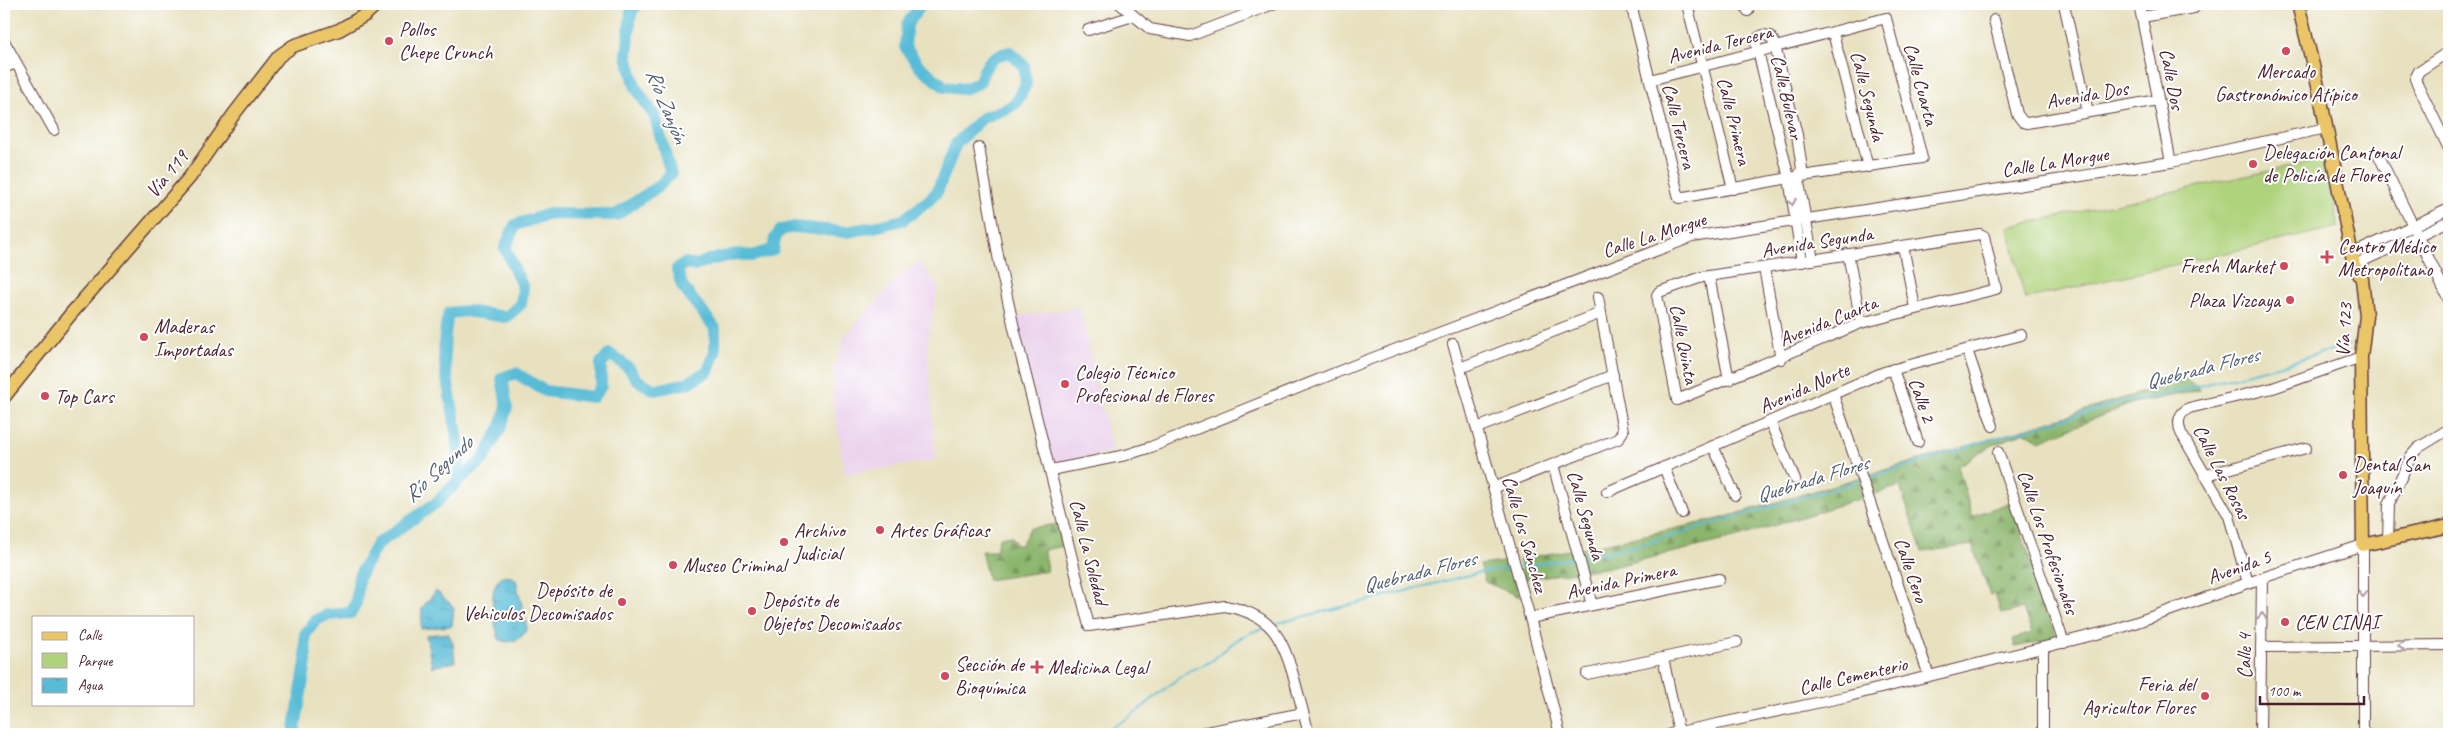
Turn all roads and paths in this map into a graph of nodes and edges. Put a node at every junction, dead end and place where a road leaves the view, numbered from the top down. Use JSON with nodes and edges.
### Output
{"nodes":[{"id":1,"x":377,"y":4,"type":"edge"},
{"id":2,"x":1120,"y":4,"type":"edge"},
{"id":3,"x":1273,"y":4,"type":"edge"},
{"id":4,"x":1631,"y":4,"type":"edge"},
{"id":5,"x":1687,"y":4,"type":"edge"},
{"id":6,"x":2064,"y":4,"type":"edge"},
{"id":7,"x":2139,"y":4,"type":"edge"},
{"id":8,"x":2298,"y":4,"type":"edge"},
{"id":9,"x":2194,"y":8,"type":"dead end"},
{"id":10,"x":1133,"y":16,"type":"junction"},
{"id":11,"x":2142,"y":17,"type":"junction"},
{"id":12,"x":1886,"y":18,"type":"joint"},
{"id":13,"x":1994,"y":20,"type":"dead end"},
{"id":14,"x":1088,"y":30,"type":"dead end"},
{"id":15,"x":1834,"y":33,"type":"junction"},
{"id":16,"x":4,"y":41,"type":"edge"},
{"id":17,"x":1775,"y":48,"type":"junction"},
{"id":18,"x":1759,"y":52,"type":"junction"},
{"id":19,"x":2445,"y":54,"type":"dead end"},
{"id":20,"x":16,"y":63,"type":"junction"},
{"id":21,"x":1702,"y":66,"type":"junction"},
{"id":22,"x":4,"y":68,"type":"edge"},
{"id":23,"x":1650,"y":80,"type":"junction"},
{"id":24,"x":2158,"y":100,"type":"junction"},
{"id":25,"x":2088,"y":112,"type":"junction"},
{"id":26,"x":2326,"y":128,"type":"junction"},
{"id":27,"x":54,"y":130,"type":"dead end"},
{"id":28,"x":2447,"y":135,"type":"edge"},
{"id":29,"x":979,"y":148,"type":"dead end"},
{"id":30,"x":2449,"y":149,"type":"edge"},
{"id":31,"x":2379,"y":156,"type":"dead end"},
{"id":32,"x":2171,"y":162,"type":"junction"},
{"id":33,"x":1868,"y":168,"type":"junction"},
{"id":34,"x":1793,"y":177,"type":"junction"},
{"id":35,"x":1733,"y":189,"type":"junction"},
{"id":36,"x":2449,"y":209,"type":"edge"},
{"id":37,"x":1800,"y":220,"type":"junction"},
{"id":38,"x":2449,"y":221,"type":"edge"},
{"id":39,"x":2417,"y":231,"type":"junction"},
{"id":40,"x":1903,"y":246,"type":"junction"},
{"id":41,"x":1848,"y":254,"type":"junction"},
{"id":42,"x":2353,"y":259,"type":"junction"},
{"id":43,"x":1813,"y":260,"type":"junction"},
{"id":44,"x":1802,"y":262,"type":"junction"},
{"id":45,"x":1764,"y":268,"type":"junction"},
{"id":46,"x":1709,"y":276,"type":"junction"},
{"id":47,"x":1996,"y":289,"type":"joint"},
{"id":48,"x":1658,"y":292,"type":"joint"},
{"id":49,"x":1598,"y":297,"type":"dead end"},
{"id":50,"x":2449,"y":300,"type":"edge"},
{"id":51,"x":1915,"y":308,"type":"junction"},
{"id":52,"x":1601,"y":313,"type":"junction"},
{"id":53,"x":1862,"y":323,"type":"junction"},
{"id":54,"x":2021,"y":335,"type":"dead end"},
{"id":55,"x":1453,"y":344,"type":"dead end"},
{"id":56,"x":1967,"y":350,"type":"junction"},
{"id":57,"x":2361,"y":357,"type":"junction"},
{"id":58,"x":1781,"y":359,"type":"junction"},
{"id":59,"x":1460,"y":368,"type":"junction"},
{"id":60,"x":1892,"y":369,"type":"junction"},
{"id":61,"x":1613,"y":375,"type":"junction"},
{"id":62,"x":1729,"y":380,"type":"junction"},
{"id":63,"x":1833,"y":394,"type":"junction"},
{"id":64,"x":4,"y":396,"type":"edge"},
{"id":65,"x":1679,"y":401,"type":"joint"},
{"id":66,"x":1770,"y":422,"type":"junction"},
{"id":67,"x":1993,"y":426,"type":"dead end"},
{"id":68,"x":1477,"y":428,"type":"junction"},
{"id":69,"x":2449,"y":429,"type":"edge"},
{"id":70,"x":1918,"y":442,"type":"dead end"},
{"id":71,"x":1713,"y":446,"type":"junction"},
{"id":72,"x":2306,"y":448,"type":"dead end"},
{"id":73,"x":1998,"y":452,"type":"dead end"},
{"id":74,"x":1553,"y":465,"type":"junction"},
{"id":75,"x":1664,"y":467,"type":"junction"},
{"id":76,"x":1051,"y":470,"type":"junction"},
{"id":77,"x":2206,"y":476,"type":"junction"},
{"id":78,"x":1795,"y":479,"type":"dead end"},
{"id":79,"x":1493,"y":488,"type":"junction"},
{"id":80,"x":1607,"y":492,"type":"dead end"},
{"id":81,"x":1735,"y":495,"type":"dead end"},
{"id":82,"x":1682,"y":513,"type":"dead end"},
{"id":83,"x":2449,"y":526,"type":"edge"},
{"id":84,"x":2388,"y":539,"type":"junction"},
{"id":85,"x":2363,"y":546,"type":"junction"},
{"id":86,"x":2262,"y":578,"type":"junction"},
{"id":87,"x":1719,"y":579,"type":"dead end"},
{"id":88,"x":2248,"y":583,"type":"junction"},
{"id":89,"x":1592,"y":604,"type":"junction"},
{"id":90,"x":1530,"y":618,"type":"junction"},
{"id":91,"x":1737,"y":642,"type":"dead end"},
{"id":92,"x":2064,"y":643,"type":"junction"},
{"id":93,"x":2449,"y":645,"type":"edge"},
{"id":94,"x":2363,"y":646,"type":"junction"},
{"id":95,"x":2261,"y":647,"type":"junction"},
{"id":96,"x":2043,"y":648,"type":"junction"},
{"id":97,"x":1663,"y":658,"type":"junction"},
{"id":98,"x":1587,"y":674,"type":"dead end"},
{"id":99,"x":1929,"y":676,"type":"junction"},
{"id":100,"x":1303,"y":713,"type":"junction"},
{"id":101,"x":1674,"y":733,"type":"edge"},
{"id":102,"x":1196,"y":734,"type":"edge"},
{"id":103,"x":1309,"y":734,"type":"edge"},
{"id":104,"x":1560,"y":734,"type":"edge"},
{"id":105,"x":2043,"y":734,"type":"edge"},
{"id":106,"x":2260,"y":734,"type":"edge"},
{"id":107,"x":2363,"y":734,"type":"edge"}],
"edges":[{"from":1,"to":64,"type":"main road","name":"Vía 119"},
{"from":2,"to":10,"type":"street"},
{"from":3,"to":10,"type":"street"},
{"from":4,"to":23,"type":"street","name":"Calle Tercera"},
{"from":5,"to":21,"type":"street","name":"Calle Primera"},
{"from":6,"to":25,"type":"street"},
{"from":7,"to":11,"type":"street","name":"Calle Dos"},
{"from":8,"to":26,"type":"main road","name":"Vía 123"},
{"from":9,"to":11,"type":"street"},
{"from":10,"to":14,"type":"street"},
{"from":11,"to":24,"type":"street","name":"Calle Dos"},
{"from":12,"to":15,"type":"street","name":"Avenida Tercera"},
{"from":12,"to":33,"type":"street","name":"Calle Cuarta"},
{"from":13,"to":25,"type":"street","name":"Avenida Dos"},
{"from":15,"to":17,"type":"street","name":"Avenida Tercera"},
{"from":15,"to":33,"type":"street","name":"Calle Segunda"},
{"from":16,"to":20,"type":"street"},
{"from":17,"to":18,"type":"street","name":"Avenida Tercera"},
{"from":17,"to":18,"type":"street","name":"Calle Bulevar"},
{"from":17,"to":34,"type":"street","name":"Calle Bulevar"},
{"from":18,"to":21,"type":"street","name":"Avenida Tercera"},
{"from":18,"to":34,"type":"street","name":"Calle Bulevar"},
{"from":19,"to":28,"type":"street"},
{"from":20,"to":22,"type":"street"},
{"from":20,"to":27,"type":"street"},
{"from":21,"to":23,"type":"street","name":"Avenida Tercera"},
{"from":21,"to":35,"type":"street","name":"Calle Primera"},
{"from":23,"to":35,"type":"street","name":"Calle Tercera"},
{"from":24,"to":25,"type":"street","name":"Avenida Dos"},
{"from":24,"to":32,"type":"street","name":"Calle Dos"},
{"from":26,"to":32,"type":"street","name":"Calle La Morgue"},
{"from":26,"to":42,"type":"main road","name":"Vía 123"},
{"from":28,"to":30,"type":"street"},
{"from":29,"to":76,"type":"street","name":"Calle La Soledad"},
{"from":31,"to":39,"type":"street"},
{"from":32,"to":37,"type":"street","name":"Calle La Morgue"},
{"from":33,"to":34,"type":"street"},
{"from":34,"to":35,"type":"street"},
{"from":34,"to":37,"type":"street","name":"Calle Bulevar"},
{"from":36,"to":39,"type":"street"},
{"from":37,"to":43,"type":"street"},
{"from":37,"to":44,"type":"street","name":"Calle Bulevar"},
{"from":37,"to":76,"type":"street","name":"Calle La Morgue"},
{"from":38,"to":39,"type":"street"},
{"from":39,"to":42,"type":"street"},
{"from":39,"to":50,"type":"street"},
{"from":40,"to":41,"type":"street","name":"Avenida Segunda"},
{"from":40,"to":47,"type":"street","name":"Avenida Segunda"},
{"from":40,"to":51,"type":"street"},
{"from":41,"to":43,"type":"street","name":"Avenida Segunda"},
{"from":41,"to":53,"type":"street"},
{"from":42,"to":57,"type":"main road","name":"Vía 123"},
{"from":43,"to":44,"type":"street","name":"Avenida Segunda"},
{"from":44,"to":45,"type":"street","name":"Avenida Segunda"},
{"from":45,"to":46,"type":"street","name":"Avenida Segunda"},
{"from":45,"to":58,"type":"street"},
{"from":46,"to":48,"type":"street","name":"Avenida Segunda"},
{"from":46,"to":62,"type":"street"},
{"from":47,"to":51,"type":"street","name":"Avenida Cuarta"},
{"from":48,"to":65,"type":"street","name":"Calle Quinta"},
{"from":49,"to":52,"type":"street"},
{"from":51,"to":53,"type":"street","name":"Avenida Cuarta"},
{"from":52,"to":59,"type":"street"},
{"from":52,"to":61,"type":"street"},
{"from":53,"to":58,"type":"street","name":"Avenida Cuarta"},
{"from":54,"to":56,"type":"street","name":"Avenida Norte"},
{"from":55,"to":59,"type":"street","name":"Calle Los Sánchez"},
{"from":56,"to":60,"type":"street","name":"Avenida Norte"},
{"from":56,"to":67,"type":"street"},
{"from":57,"to":77,"type":"street","name":"Calle Las Rosas"},
{"from":57,"to":85,"type":"main road","name":"Vía 123"},
{"from":58,"to":62,"type":"street","name":"Avenida Cuarta"},
{"from":59,"to":68,"type":"street","name":"Calle Los Sánchez"},
{"from":60,"to":63,"type":"street","name":"Avenida Norte"},
{"from":60,"to":70,"type":"street","name":"Calle 2"},
{"from":61,"to":68,"type":"street"},
{"from":61,"to":74,"type":"street"},
{"from":62,"to":65,"type":"street","name":"Avenida Cuarta"},
{"from":63,"to":66,"type":"street","name":"Avenida Norte"},
{"from":63,"to":99,"type":"street","name":"Calle Cero"},
{"from":66,"to":71,"type":"street","name":"Avenida Norte"},
{"from":66,"to":78,"type":"street"},
{"from":68,"to":79,"type":"street","name":"Calle Los Sánchez"},
{"from":69,"to":84,"type":"street"},
{"from":71,"to":75,"type":"street","name":"Avenida Norte"},
{"from":71,"to":81,"type":"street"},
{"from":72,"to":77,"type":"street"},
{"from":73,"to":92,"type":"street","name":"Calle Los Profesionales"},
{"from":74,"to":79,"type":"street"},
{"from":74,"to":89,"type":"street","name":"Calle Segunda"},
{"from":75,"to":80,"type":"street","name":"Avenida Norte"},
{"from":75,"to":82,"type":"street"},
{"from":76,"to":100,"type":"street","name":"Calle La Soledad"},
{"from":77,"to":88,"type":"street","name":"Calle Las Rosas"},
{"from":79,"to":90,"type":"street","name":"Calle Los Sánchez"},
{"from":83,"to":84,"type":"main road","name":"Avenida 5"},
{"from":84,"to":85,"type":"main road","name":"Avenida 5"},
{"from":85,"to":86,"type":"street","name":"Avenida 5"},
{"from":85,"to":94,"type":"street","one_way":true},
{"from":86,"to":88,"type":"street","name":"Avenida 5"},
{"from":95,"to":86,"type":"street","name":"Calle 4","one_way":true},
{"from":87,"to":89,"type":"street","name":"Avenida Primera"},
{"from":88,"to":92,"type":"street","name":"Avenida 5"},
{"from":89,"to":90,"type":"street","name":"Avenida Primera"},
{"from":90,"to":104,"type":"street","name":"Calle Los Sánchez"},
{"from":91,"to":97,"type":"street"},
{"from":92,"to":96,"type":"street","name":"Avenida 5"},
{"from":93,"to":94,"type":"street","one_way":true},
{"from":94,"to":95,"type":"street"},
{"from":94,"to":107,"type":"street"},
{"from":95,"to":106,"type":"street","name":"Calle 4"},
{"from":96,"to":99,"type":"street","name":"Calle Cementerio"},
{"from":96,"to":105,"type":"street"},
{"from":97,"to":98,"type":"street"},
{"from":97,"to":101,"type":"street"},
{"from":99,"to":101,"type":"street","name":"Calle Cementerio"},
{"from":100,"to":102,"type":"street"},
{"from":100,"to":103,"type":"street","name":"Calle La Soledad"}]}
